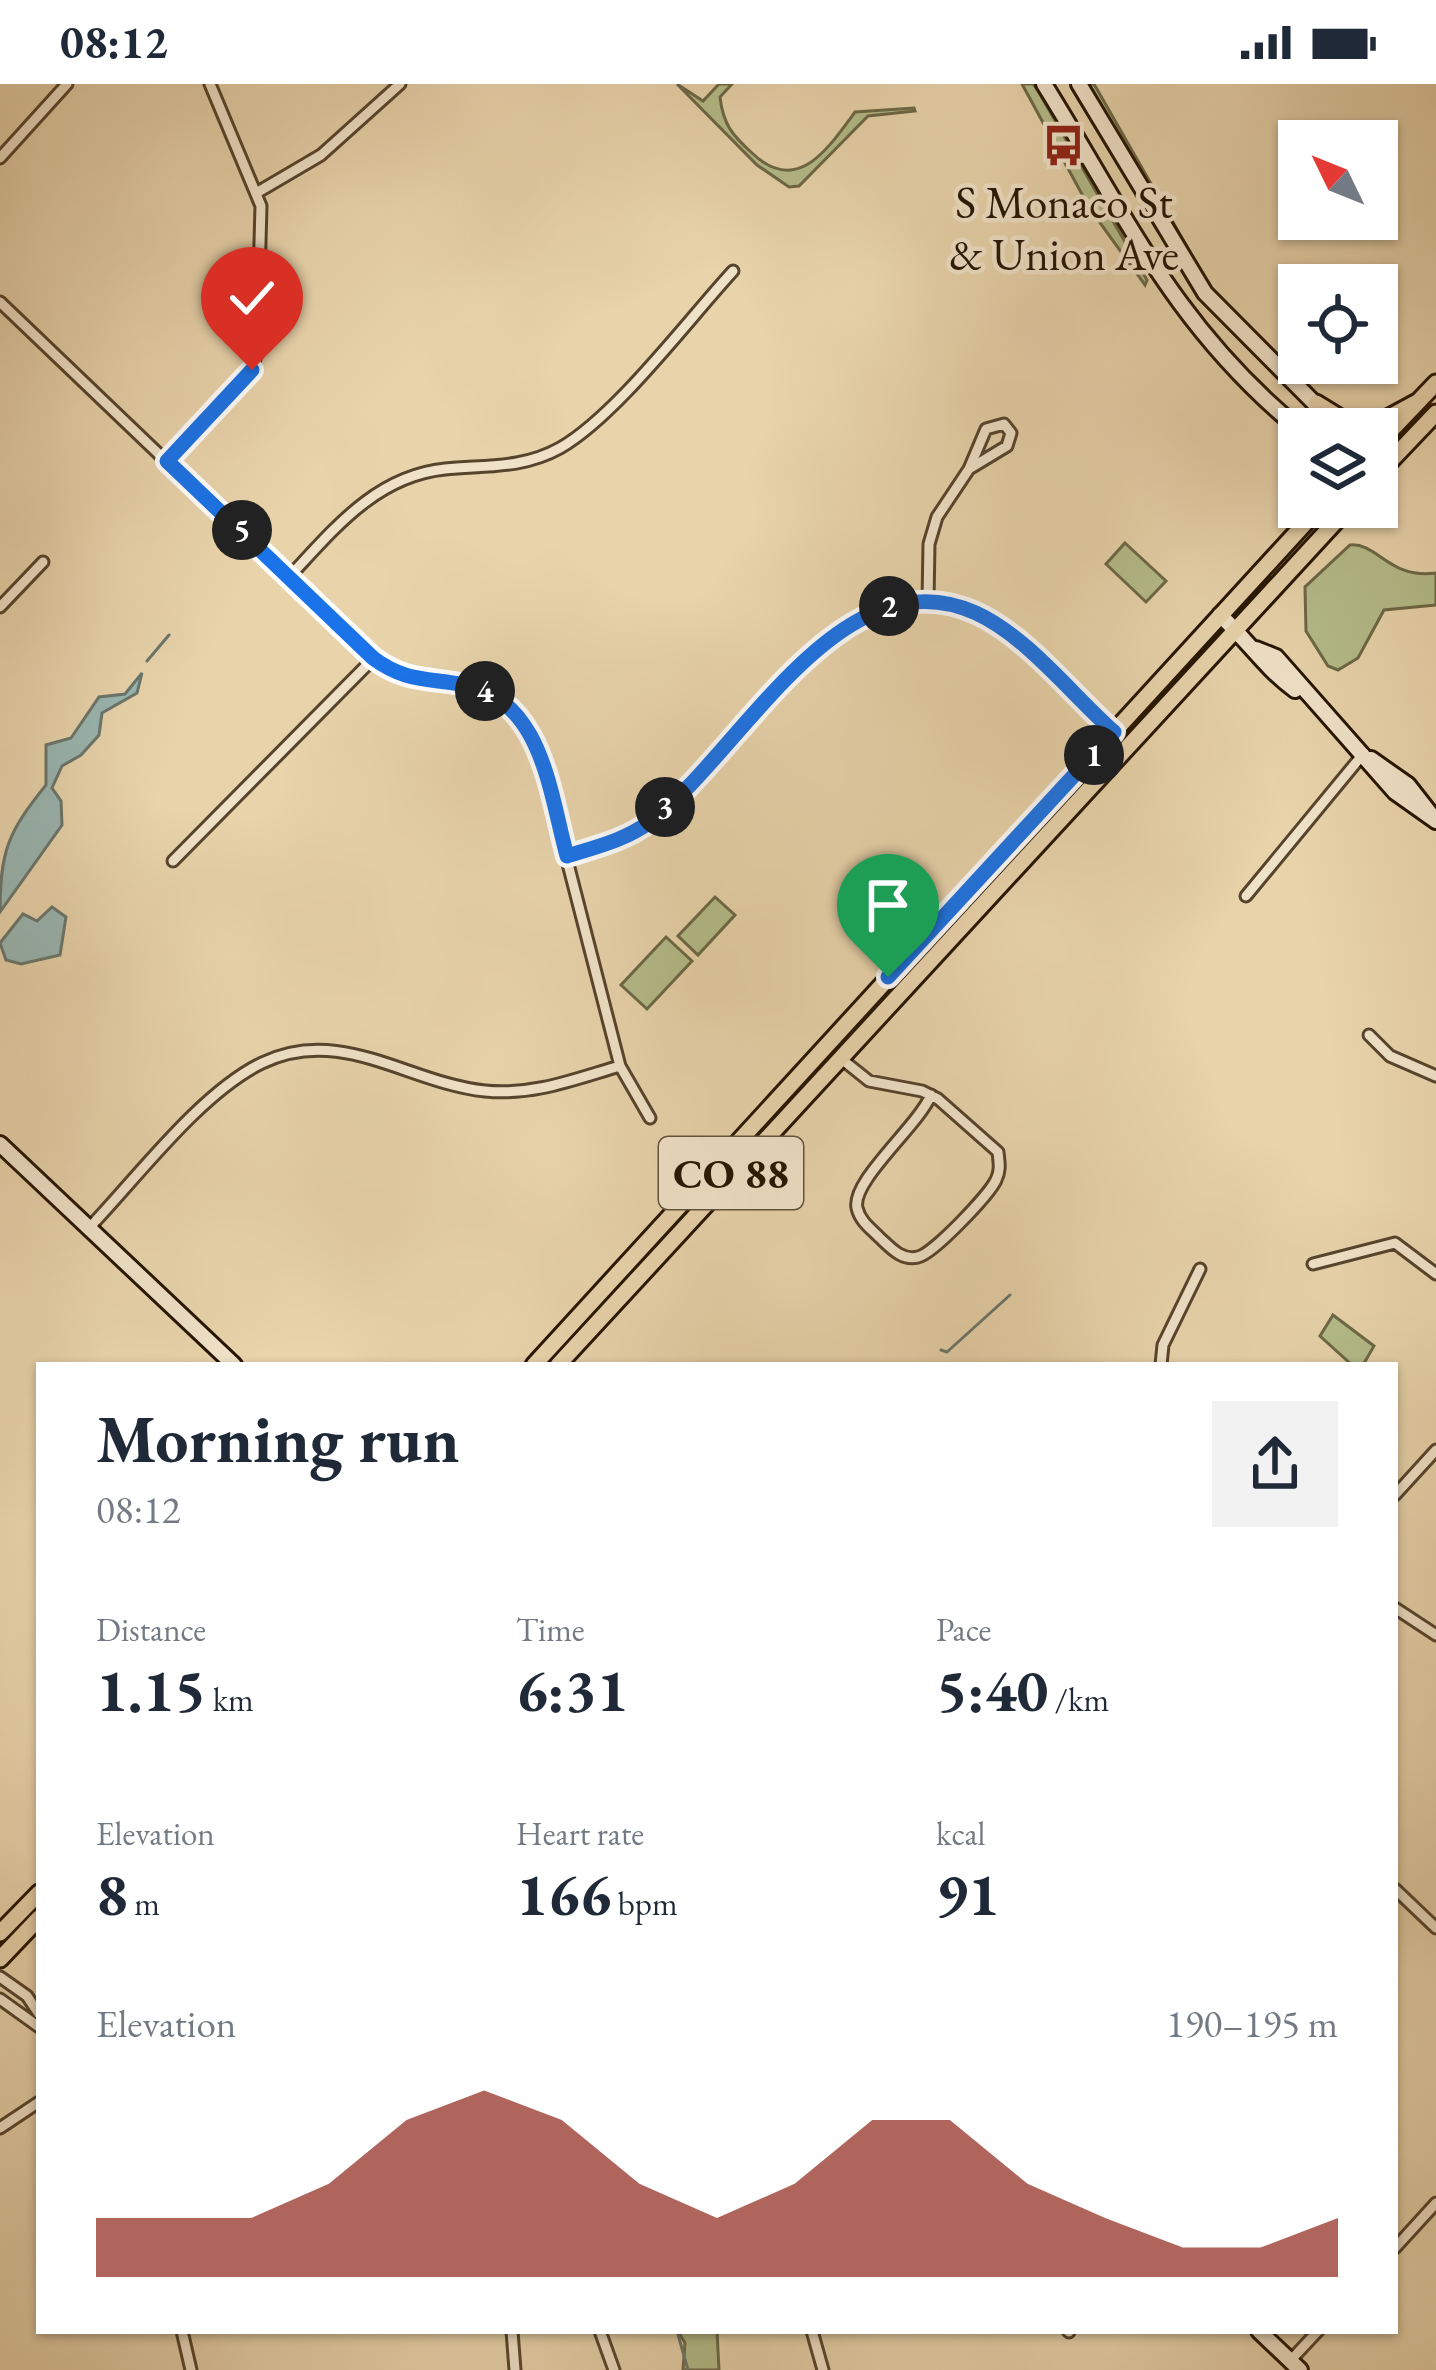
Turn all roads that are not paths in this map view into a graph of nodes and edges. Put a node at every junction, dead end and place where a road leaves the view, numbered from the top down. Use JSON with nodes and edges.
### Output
{"nodes":[{"id":1,"x":68,"y":84,"type":"edge"},
{"id":2,"x":210,"y":84,"type":"edge"},
{"id":3,"x":400,"y":84,"type":"edge"},
{"id":4,"x":1044,"y":84,"type":"edge"},
{"id":5,"x":1081,"y":84,"type":"edge"},
{"id":6,"x":0,"y":158,"type":"edge"},
{"id":7,"x":258,"y":192,"type":"junction"},
{"id":8,"x":733,"y":271,"type":"dead end"},
{"id":9,"x":0,"y":302,"type":"edge"},
{"id":10,"x":1436,"y":383,"type":"edge"},
{"id":11,"x":1419,"y":401,"type":"junction"},
{"id":12,"x":1316,"y":403,"type":"junction"},
{"id":13,"x":1321,"y":408,"type":"edge"},
{"id":14,"x":1278,"y":411,"type":"edge"},
{"id":15,"x":1436,"y":413,"type":"edge"},
{"id":16,"x":1398,"y":423,"type":"edge"},
{"id":17,"x":1398,"y":450,"type":"edge"},
{"id":18,"x":167,"y":461,"type":"junction"},
{"id":19,"x":969,"y":469,"type":"junction"},
{"id":20,"x":1299,"y":528,"type":"edge"},
{"id":21,"x":1330,"y":528,"type":"edge"},
{"id":22,"x":43,"y":562,"type":"dead end"},
{"id":23,"x":290,"y":576,"type":"junction"},
{"id":24,"x":928,"y":602,"type":"junction"},
{"id":25,"x":0,"y":607,"type":"edge"},
{"id":26,"x":1220,"y":615,"type":"junction"},
{"id":27,"x":1236,"y":630,"type":"junction"},
{"id":28,"x":373,"y":658,"type":"junction"},
{"id":29,"x":1114,"y":732,"type":"junction"},
{"id":30,"x":1366,"y":756,"type":"junction"},
{"id":31,"x":1436,"y":821,"type":"edge"},
{"id":32,"x":567,"y":856,"type":"junction"},
{"id":33,"x":173,"y":861,"type":"dead end"},
{"id":34,"x":1246,"y":896,"type":"dead end"},
{"id":35,"x":1369,"y":1035,"type":"dead end"},
{"id":36,"x":839,"y":1058,"type":"junction"},
{"id":37,"x":620,"y":1066,"type":"junction"},
{"id":38,"x":1436,"y":1076,"type":"edge"},
{"id":39,"x":931,"y":1094,"type":"junction"},
{"id":40,"x":650,"y":1118,"type":"dead end"},
{"id":41,"x":0,"y":1144,"type":"edge"},
{"id":42,"x":89,"y":1228,"type":"junction"},
{"id":43,"x":1313,"y":1264,"type":"dead end"},
{"id":44,"x":1200,"y":1269,"type":"dead end"},
{"id":45,"x":1436,"y":1274,"type":"edge"},
{"id":46,"x":231,"y":1362,"type":"edge"},
{"id":47,"x":537,"y":1362,"type":"edge"},
{"id":48,"x":561,"y":1362,"type":"edge"},
{"id":49,"x":1161,"y":1362,"type":"edge"},
{"id":50,"x":1436,"y":1450,"type":"edge"},
{"id":51,"x":1398,"y":1492,"type":"edge"},
{"id":52,"x":1398,"y":1610,"type":"edge"},
{"id":53,"x":1436,"y":1635,"type":"edge"},
{"id":54,"x":1398,"y":1892,"type":"edge"},
{"id":55,"x":36,"y":1896,"type":"edge"},
{"id":56,"x":36,"y":1921,"type":"edge"},
{"id":57,"x":1436,"y":1928,"type":"edge"},
{"id":58,"x":0,"y":1934,"type":"edge"},
{"id":59,"x":0,"y":1959,"type":"edge"},
{"id":60,"x":0,"y":1977,"type":"edge"},
{"id":61,"x":0,"y":2000,"type":"edge"},
{"id":62,"x":36,"y":2010,"type":"edge"},
{"id":63,"x":36,"y":2025,"type":"edge"},
{"id":64,"x":36,"y":2104,"type":"edge"},
{"id":65,"x":0,"y":2128,"type":"edge"},
{"id":66,"x":1436,"y":2203,"type":"edge"},
{"id":67,"x":1398,"y":2245,"type":"edge"},
{"id":68,"x":183,"y":2334,"type":"edge"},
{"id":69,"x":512,"y":2334,"type":"edge"},
{"id":70,"x":601,"y":2334,"type":"edge"},
{"id":71,"x":813,"y":2334,"type":"edge"},
{"id":72,"x":1261,"y":2334,"type":"edge"},
{"id":73,"x":1316,"y":2334,"type":"edge"},
{"id":74,"x":1295,"y":2365,"type":"edge"},
{"id":75,"x":191,"y":2370,"type":"edge"},
{"id":76,"x":515,"y":2370,"type":"edge"},
{"id":77,"x":614,"y":2370,"type":"edge"},
{"id":78,"x":823,"y":2370,"type":"edge"}],
"edges":[{"from":1,"to":6,"type":"street"},
{"from":2,"to":7,"type":"street"},
{"from":3,"to":7,"type":"street"},
{"from":4,"to":14,"type":"main road"},
{"from":5,"to":12,"type":"main road"},
{"from":7,"to":18,"type":"street"},
{"from":8,"to":23,"type":"street"},
{"from":9,"to":18,"type":"street"},
{"from":10,"to":11,"type":"main road"},
{"from":11,"to":12,"type":"main road"},
{"from":11,"to":16,"type":"main road"},
{"from":12,"to":13,"type":"main road"},
{"from":15,"to":17,"type":"main road"},
{"from":18,"to":23,"type":"street"},
{"from":19,"to":19,"type":"street"},
{"from":19,"to":24,"type":"street"},
{"from":20,"to":26,"type":"main road","number":"CO 88"},
{"from":21,"to":27,"type":"main road","number":"CO 88"},
{"from":22,"to":25,"type":"street"},
{"from":23,"to":28,"type":"street"},
{"from":24,"to":29,"type":"street"},
{"from":24,"to":32,"type":"street"},
{"from":26,"to":27,"type":"main road"},
{"from":26,"to":29,"type":"main road","number":"CO 88"},
{"from":27,"to":30,"type":"main road"},
{"from":27,"to":36,"type":"main road","number":"CO 88"},
{"from":28,"to":32,"type":"street"},
{"from":28,"to":33,"type":"street"},
{"from":29,"to":47,"type":"main road","number":"CO 88"},
{"from":30,"to":31,"type":"main road"},
{"from":30,"to":34,"type":"street"},
{"from":32,"to":37,"type":"street"},
{"from":35,"to":38,"type":"street"},
{"from":36,"to":39,"type":"street"},
{"from":36,"to":48,"type":"main road","number":"CO 88"},
{"from":37,"to":40,"type":"street"},
{"from":37,"to":42,"type":"street"},
{"from":39,"to":39,"type":"street"},
{"from":41,"to":42,"type":"main road"},
{"from":42,"to":46,"type":"main road"},
{"from":43,"to":45,"type":"street"},
{"from":44,"to":49,"type":"street"},
{"from":50,"to":51,"type":"street"},
{"from":52,"to":53,"type":"street"},
{"from":54,"to":57,"type":"street"},
{"from":55,"to":58,"type":"main road"},
{"from":56,"to":59,"type":"main road"},
{"from":60,"to":62,"type":"street"},
{"from":61,"to":63,"type":"street"},
{"from":64,"to":65,"type":"street"},
{"from":66,"to":67,"type":"street"},
{"from":68,"to":75,"type":"street"},
{"from":69,"to":76,"type":"street"},
{"from":70,"to":77,"type":"street"},
{"from":71,"to":78,"type":"street"},
{"from":72,"to":74,"type":"main road"},
{"from":73,"to":74,"type":"street"}]}
